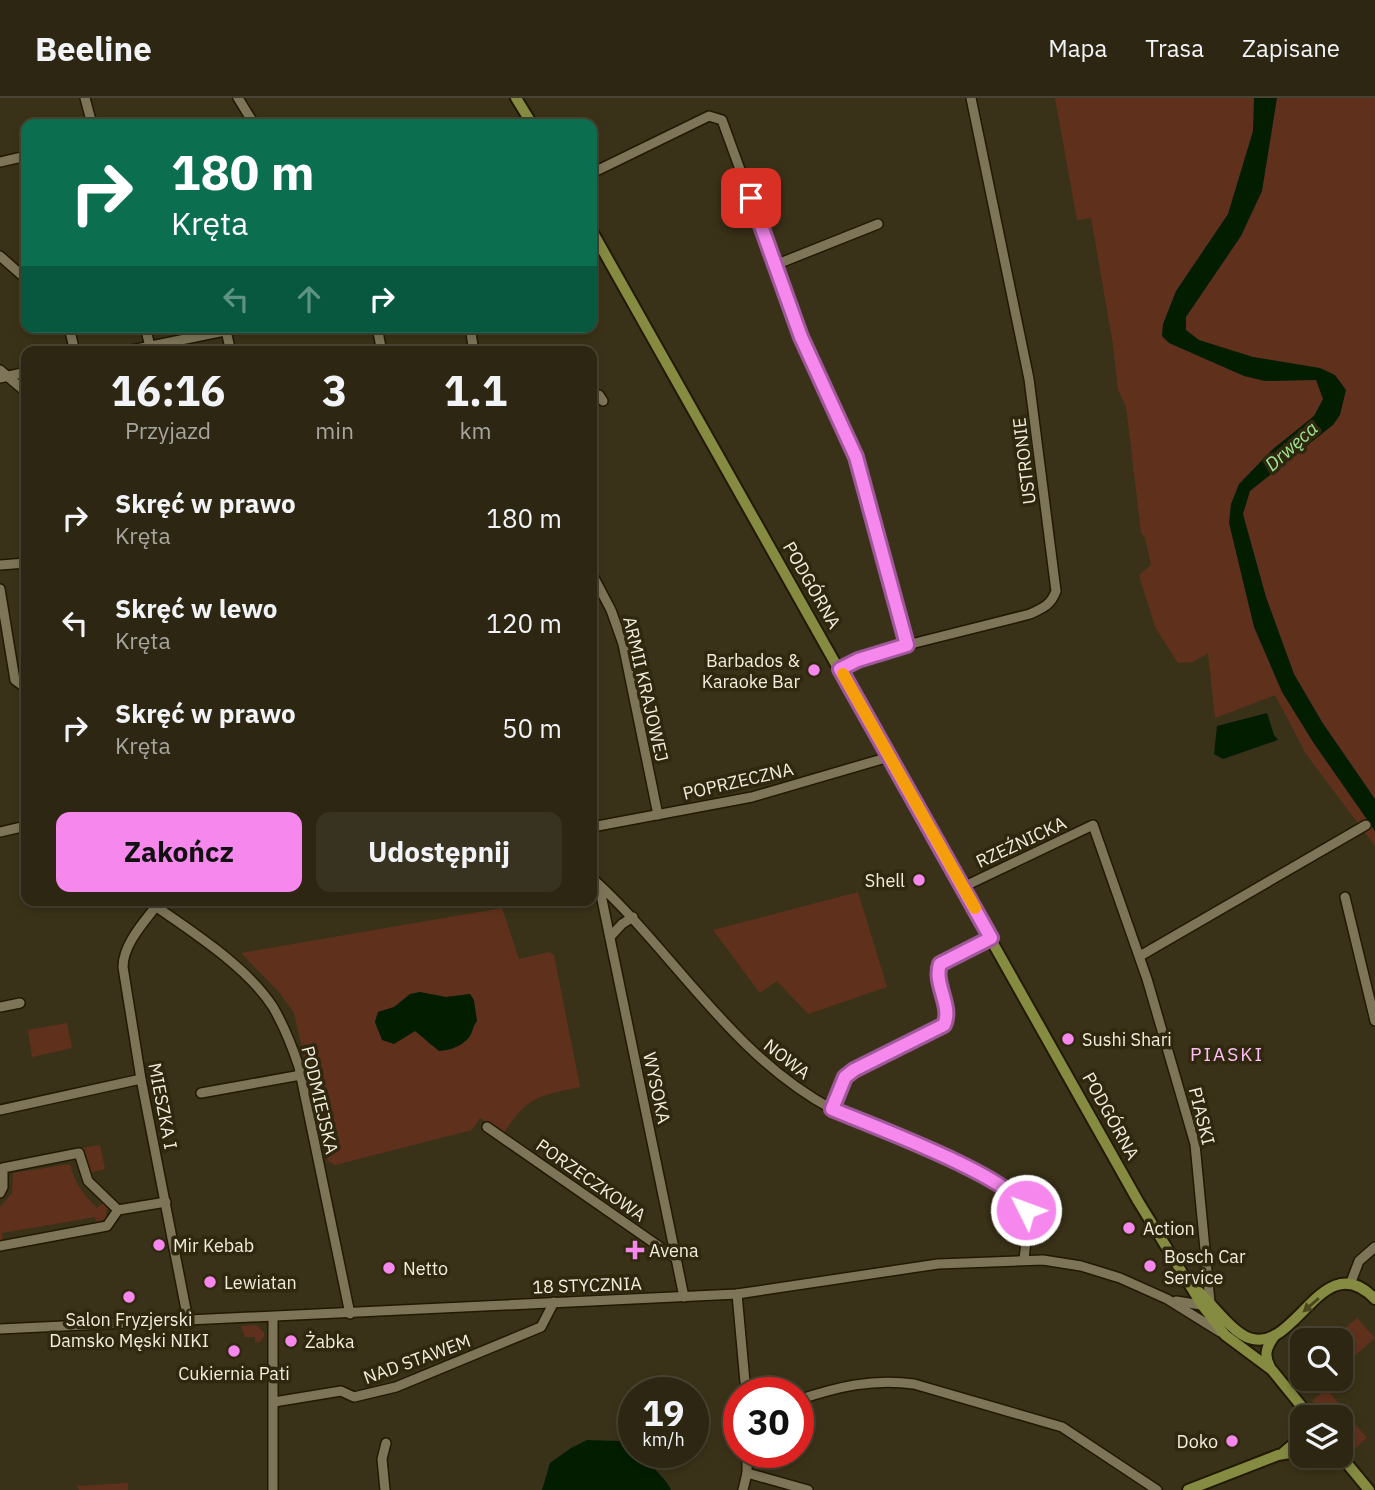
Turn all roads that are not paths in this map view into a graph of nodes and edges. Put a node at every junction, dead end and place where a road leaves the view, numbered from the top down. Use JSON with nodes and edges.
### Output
{"nodes":[{"id":1,"x":85,"y":98,"type":"edge"},
{"id":2,"x":239,"y":98,"type":"edge"},
{"id":3,"x":516,"y":98,"type":"edge"},
{"id":4,"x":971,"y":98,"type":"edge"},
{"id":5,"x":91,"y":119,"type":"edge"},
{"id":6,"x":251,"y":119,"type":"edge"},
{"id":7,"x":529,"y":119,"type":"edge"},
{"id":8,"x":21,"y":157,"type":"edge"},
{"id":9,"x":0,"y":162,"type":"edge"},
{"id":10,"x":597,"y":171,"type":"edge"},
{"id":11,"x":878,"y":224,"type":"dead end"},
{"id":12,"x":597,"y":252,"type":"edge"},
{"id":13,"x":0,"y":257,"type":"edge"},
{"id":14,"x":775,"y":265,"type":"junction"},
{"id":15,"x":21,"y":275,"type":"edge"},
{"id":16,"x":147,"y":333,"type":"edge"},
{"id":17,"x":216,"y":333,"type":"edge"},
{"id":18,"x":150,"y":346,"type":"joint"},
{"id":19,"x":21,"y":373,"type":"edge"},
{"id":20,"x":3,"y":375,"type":"edge"},
{"id":21,"x":21,"y":388,"type":"edge"},
{"id":22,"x":597,"y":395,"type":"edge"},
{"id":23,"x":603,"y":401,"type":"dead end"},
{"id":24,"x":21,"y":563,"type":"edge"},
{"id":25,"x":0,"y":565,"type":"edge"},
{"id":26,"x":597,"y":583,"type":"edge"},
{"id":27,"x":0,"y":589,"type":"edge"},
{"id":28,"x":907,"y":645,"type":"junction"},
{"id":29,"x":840,"y":669,"type":"junction"},
{"id":30,"x":21,"y":684,"type":"edge"},
{"id":31,"x":889,"y":757,"type":"junction"},
{"id":32,"x":658,"y":815,"type":"junction"},
{"id":33,"x":1093,"y":825,"type":"joint"},
{"id":34,"x":1366,"y":825,"type":"dead end"},
{"id":35,"x":597,"y":826,"type":"edge"},
{"id":36,"x":21,"y":827,"type":"edge"},
{"id":37,"x":0,"y":832,"type":"edge"},
{"id":38,"x":597,"y":883,"type":"edge"},
{"id":39,"x":962,"y":887,"type":"junction"},
{"id":40,"x":597,"y":888,"type":"edge"},
{"id":41,"x":1345,"y":897,"type":"dead end"},
{"id":42,"x":153,"y":906,"type":"edge"},
{"id":43,"x":159,"y":906,"type":"edge"},
{"id":44,"x":633,"y":917,"type":"junction"},
{"id":45,"x":610,"y":937,"type":"junction"},
{"id":46,"x":991,"y":938,"type":"junction"},
{"id":47,"x":1140,"y":956,"type":"junction"},
{"id":48,"x":20,"y":1003,"type":"dead end"},
{"id":49,"x":0,"y":1007,"type":"edge"},
{"id":50,"x":1375,"y":1021,"type":"edge"},
{"id":51,"x":301,"y":1075,"type":"junction"},
{"id":52,"x":141,"y":1079,"type":"junction"},
{"id":53,"x":201,"y":1093,"type":"dead end"},
{"id":54,"x":832,"y":1109,"type":"junction"},
{"id":55,"x":0,"y":1110,"type":"edge"},
{"id":56,"x":487,"y":1127,"type":"dead end"},
{"id":57,"x":0,"y":1193,"type":"edge"},
{"id":58,"x":166,"y":1202,"type":"junction"},
{"id":59,"x":118,"y":1210,"type":"junction"},
{"id":60,"x":0,"y":1246,"type":"edge"},
{"id":61,"x":1375,"y":1247,"type":"edge"},
{"id":62,"x":677,"y":1259,"type":"junction"},
{"id":63,"x":1024,"y":1260,"type":"junction"},
{"id":64,"x":1351,"y":1282,"type":"junction"},
{"id":65,"x":737,"y":1294,"type":"junction"},
{"id":66,"x":684,"y":1297,"type":"junction"},
{"id":67,"x":1167,"y":1299,"type":"junction"},
{"id":68,"x":1375,"y":1299,"type":"edge"},
{"id":69,"x":554,"y":1302,"type":"junction"},
{"id":70,"x":1210,"y":1306,"type":"junction"},
{"id":71,"x":349,"y":1314,"type":"junction"},
{"id":72,"x":273,"y":1317,"type":"junction"},
{"id":73,"x":188,"y":1320,"type":"junction"},
{"id":74,"x":0,"y":1329,"type":"edge"},
{"id":75,"x":1225,"y":1335,"type":"junction"},
{"id":76,"x":1275,"y":1335,"type":"junction"},
{"id":77,"x":1272,"y":1370,"type":"junction"},
{"id":78,"x":745,"y":1377,"type":"edge"},
{"id":79,"x":814,"y":1395,"type":"edge"},
{"id":80,"x":1296,"y":1398,"type":"junction"},
{"id":81,"x":274,"y":1402,"type":"junction"},
{"id":82,"x":1298,"y":1405,"type":"edge"},
{"id":83,"x":1301,"y":1405,"type":"edge"},
{"id":84,"x":386,"y":1443,"type":"dead end"},
{"id":85,"x":1290,"y":1448,"type":"edge"},
{"id":86,"x":1290,"y":1453,"type":"edge"},
{"id":87,"x":1278,"y":1455,"type":"junction"},
{"id":88,"x":747,"y":1468,"type":"edge"},
{"id":89,"x":1350,"y":1468,"type":"edge"},
{"id":90,"x":747,"y":1473,"type":"junction"},
{"id":91,"x":273,"y":1490,"type":"edge"},
{"id":92,"x":385,"y":1490,"type":"edge"},
{"id":93,"x":743,"y":1490,"type":"edge"},
{"id":94,"x":808,"y":1490,"type":"edge"},
{"id":95,"x":1157,"y":1490,"type":"edge"},
{"id":96,"x":1188,"y":1490,"type":"edge"},
{"id":97,"x":1369,"y":1490,"type":"edge"}],
"edges":[{"from":1,"to":5,"type":"street"},
{"from":2,"to":6,"type":"street"},
{"from":3,"to":7,"type":"main road"},
{"from":4,"to":28,"type":"street","name":"USTRONIE"},
{"from":8,"to":9,"type":"street"},
{"from":10,"to":14,"type":"street"},
{"from":11,"to":14,"type":"street"},
{"from":12,"to":29,"type":"main road","name":"PODGÓRNA"},
{"from":13,"to":15,"type":"street"},
{"from":14,"to":28,"type":"street"},
{"from":16,"to":18,"type":"street"},
{"from":17,"to":18,"type":"street"},
{"from":19,"to":20,"type":"street"},
{"from":20,"to":21,"type":"street"},
{"from":22,"to":23,"type":"street"},
{"from":24,"to":25,"type":"street"},
{"from":26,"to":32,"type":"street","name":"ARMII KRAJOWEJ"},
{"from":27,"to":30,"type":"street"},
{"from":28,"to":29,"type":"street","name":"USTRONIE"},
{"from":29,"to":31,"type":"main road","name":"PODGÓRNA"},
{"from":31,"to":32,"type":"street","name":"POPRZECZNA"},
{"from":31,"to":39,"type":"main road","name":"PODGÓRNA"},
{"from":32,"to":35,"type":"street","name":"POPRZECZNA"},
{"from":33,"to":39,"type":"street","name":"RZEŹNICKA"},
{"from":33,"to":47,"type":"street","name":"PIASKI"},
{"from":34,"to":47,"type":"street"},
{"from":36,"to":37,"type":"street"},
{"from":38,"to":44,"type":"street","name":"NOWA"},
{"from":39,"to":46,"type":"main road","name":"PODGÓRNA"},
{"from":40,"to":45,"type":"street","name":"WYSOKA"},
{"from":41,"to":50,"type":"street"},
{"from":42,"to":52,"type":"street","name":"MIESZKA I"},
{"from":43,"to":51,"type":"street","name":"PODMIEJSKA"},
{"from":44,"to":45,"type":"street"},
{"from":44,"to":54,"type":"street","name":"NOWA"},
{"from":45,"to":62,"type":"street","name":"WYSOKA"},
{"from":46,"to":54,"type":"street"},
{"from":46,"to":70,"type":"main road","name":"PODGÓRNA"},
{"from":47,"to":70,"type":"street","name":"PIASKI"},
{"from":48,"to":49,"type":"street"},
{"from":51,"to":53,"type":"street"},
{"from":51,"to":71,"type":"street","name":"PODMIEJSKA"},
{"from":52,"to":55,"type":"street"},
{"from":52,"to":58,"type":"street","name":"MIESZKA I"},
{"from":54,"to":63,"type":"street","name":"NOWA"},
{"from":56,"to":62,"type":"street","name":"PORZECZKOWA"},
{"from":57,"to":59,"type":"street"},
{"from":58,"to":59,"type":"street"},
{"from":58,"to":73,"type":"street","name":"MIESZKA I"},
{"from":59,"to":60,"type":"street"},
{"from":61,"to":64,"type":"street"},
{"from":62,"to":66,"type":"street","name":"WYSOKA"},
{"from":63,"to":65,"type":"street","name":"18 STYCZNIA"},
{"from":63,"to":67,"type":"street","name":"18 STYCZNIA"},
{"from":64,"to":68,"type":"main road"},
{"from":64,"to":76,"type":"main road","one_way":true},
{"from":65,"to":66,"type":"street","name":"18 STYCZNIA"},
{"from":65,"to":78,"type":"street"},
{"from":66,"to":69,"type":"street","name":"18 STYCZNIA"},
{"from":67,"to":70,"type":"street","name":"18 STYCZNIA"},
{"from":67,"to":75,"type":"street","name":"18 STYCZNIA"},
{"from":69,"to":71,"type":"street","name":"18 STYCZNIA"},
{"from":69,"to":81,"type":"street","name":"NAD STAWEM"},
{"from":70,"to":75,"type":"main road"},
{"from":70,"to":76,"type":"main road"},
{"from":71,"to":72,"type":"street","name":"18 STYCZNIA"},
{"from":72,"to":73,"type":"street","name":"18 STYCZNIA"},
{"from":72,"to":81,"type":"street"},
{"from":73,"to":74,"type":"street","name":"18 STYCZNIA"},
{"from":75,"to":77,"type":"main road"},
{"from":76,"to":77,"type":"main road"},
{"from":77,"to":80,"type":"main road"},
{"from":79,"to":95,"type":"street"},
{"from":80,"to":82,"type":"main road"},
{"from":80,"to":83,"type":"main road"},
{"from":81,"to":91,"type":"street"},
{"from":84,"to":92,"type":"street"},
{"from":85,"to":87,"type":"main road"},
{"from":86,"to":87,"type":"main road"},
{"from":87,"to":96,"type":"main road"},
{"from":88,"to":90,"type":"street"},
{"from":89,"to":97,"type":"main road"},
{"from":90,"to":93,"type":"street"},
{"from":90,"to":94,"type":"street"}]}
